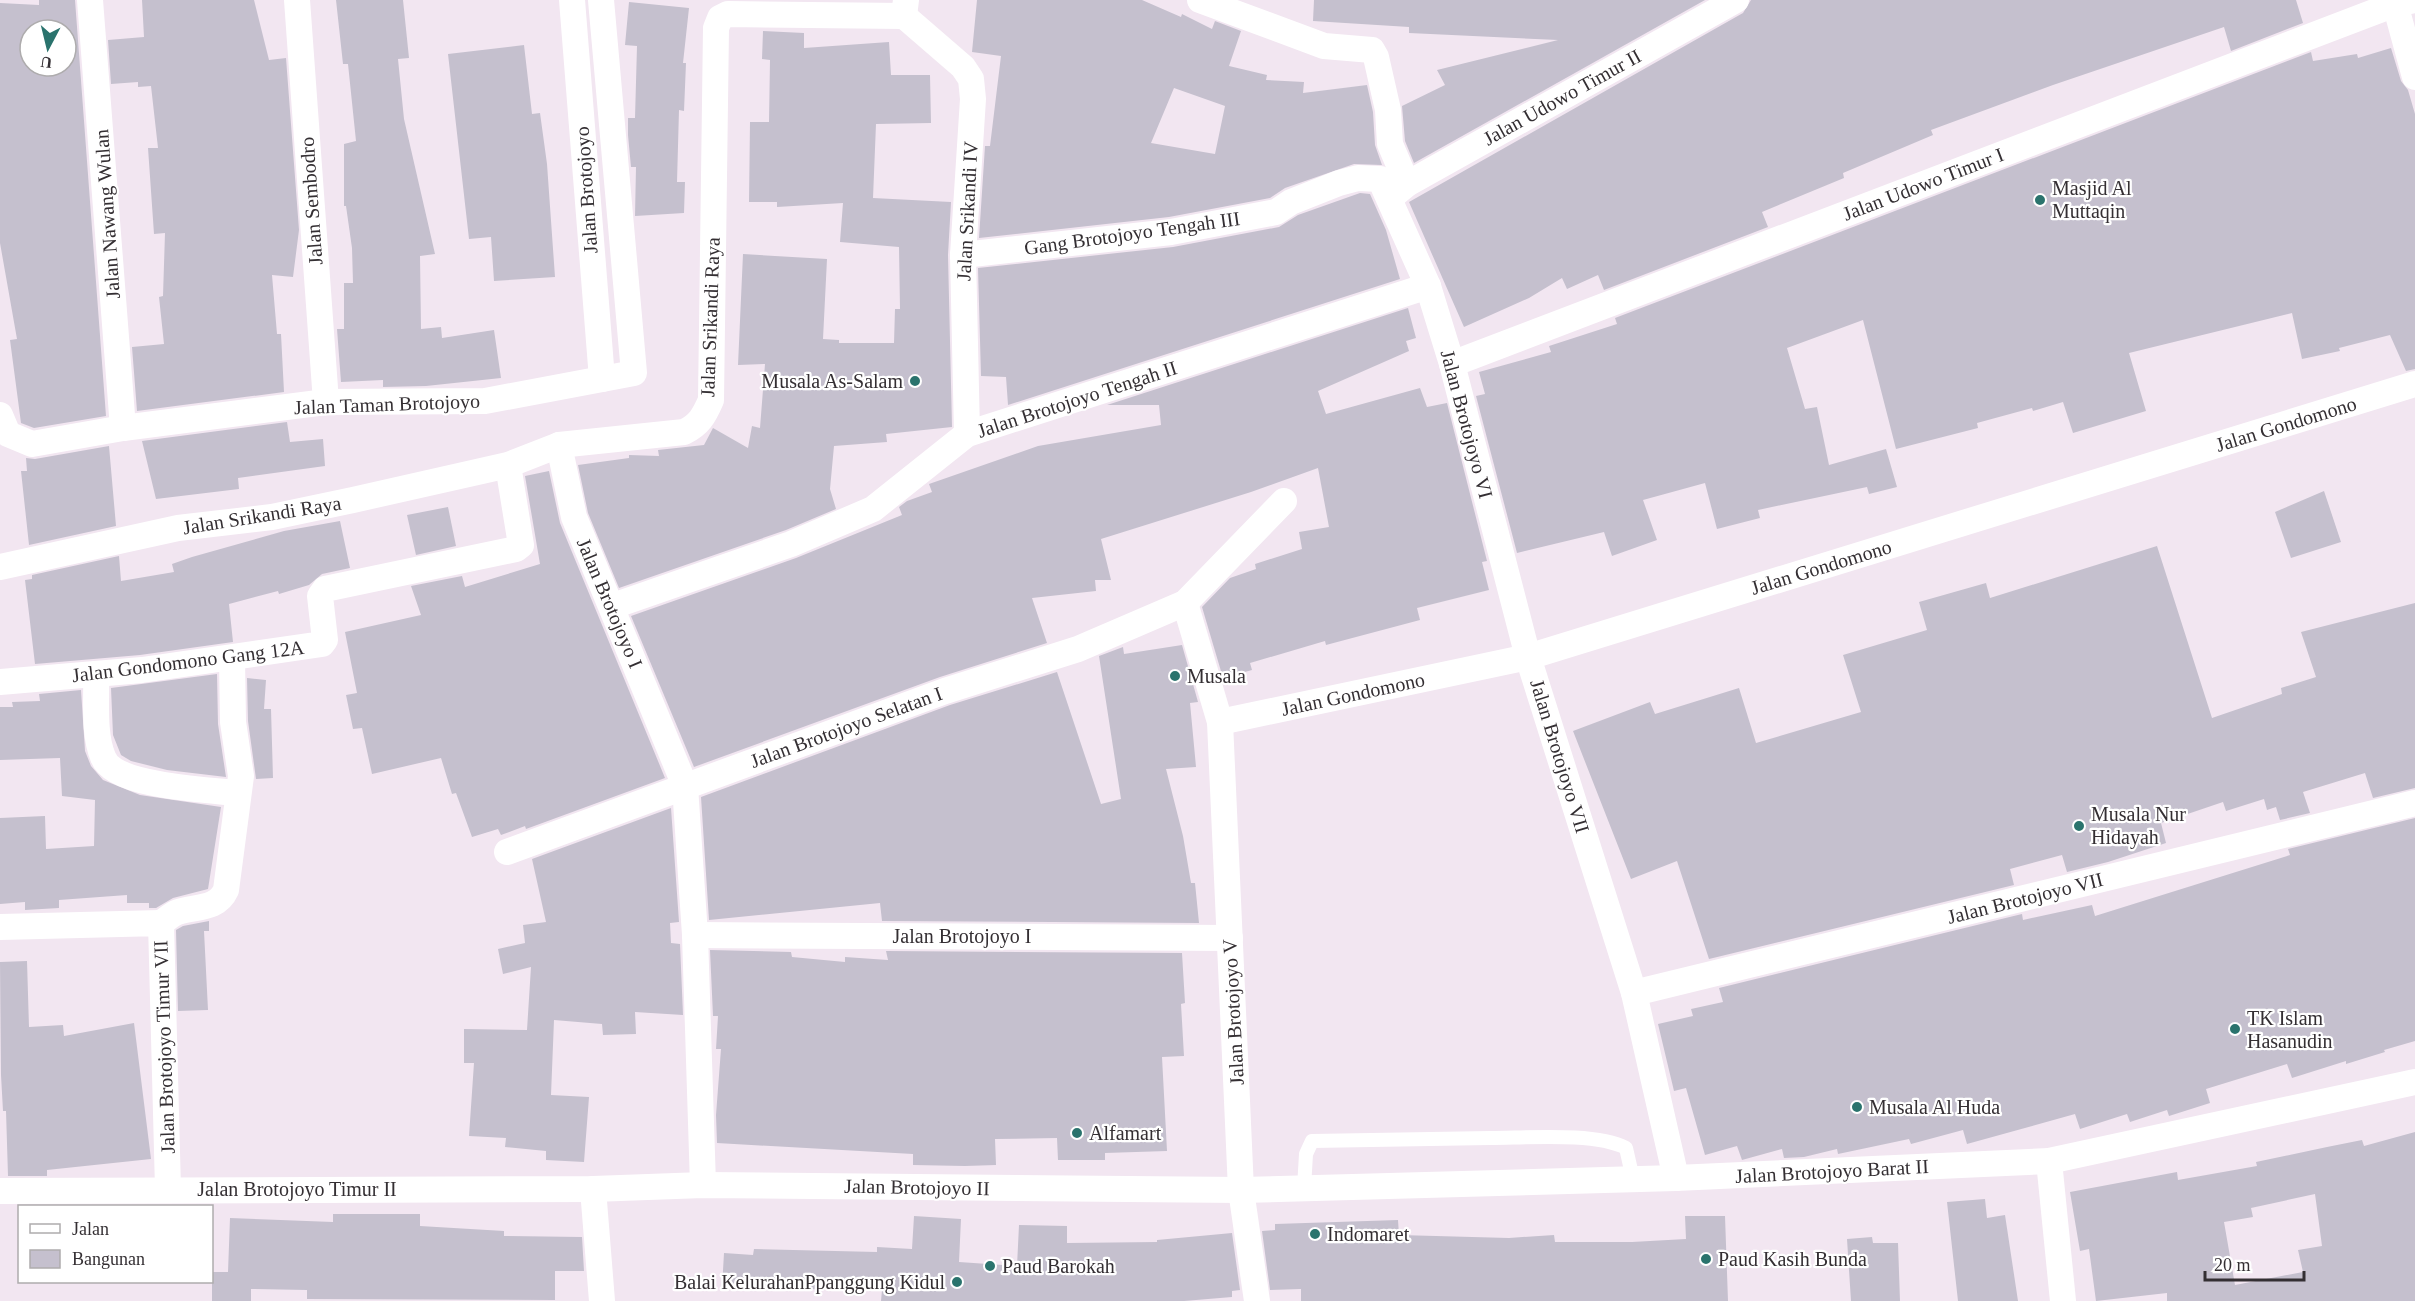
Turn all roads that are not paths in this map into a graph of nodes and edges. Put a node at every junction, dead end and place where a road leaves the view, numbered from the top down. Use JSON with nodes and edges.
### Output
{"nodes":[{"id":1,"x":90,"y":0,"type":"edge"},
{"id":2,"x":297,"y":0,"type":"edge"},
{"id":3,"x":572,"y":0,"type":"edge"},
{"id":4,"x":601,"y":0,"type":"edge"},
{"id":5,"x":1200,"y":0,"type":"edge"},
{"id":6,"x":1736,"y":0,"type":"edge"},
{"id":7,"x":2401,"y":1,"type":"edge"},
{"id":8,"x":905,"y":8,"type":"edge"},
{"id":9,"x":2415,"y":77,"type":"edge"},
{"id":10,"x":1398,"y":191,"type":"junction"},
{"id":11,"x":963,"y":255,"type":"junction"},
{"id":12,"x":1428,"y":286,"type":"junction"},
{"id":13,"x":1452,"y":364,"type":"junction"},
{"id":14,"x":634,"y":373,"type":"joint"},
{"id":15,"x":602,"y":379,"type":"junction"},
{"id":16,"x":2415,"y":384,"type":"edge"},
{"id":17,"x":326,"y":402,"type":"junction"},
{"id":18,"x":0,"y":414,"type":"edge"},
{"id":19,"x":123,"y":428,"type":"junction"},
{"id":20,"x":967,"y":434,"type":"junction"},
{"id":21,"x":559,"y":445,"type":"junction"},
{"id":22,"x":508,"y":465,"type":"junction"},
{"id":23,"x":1284,"y":501,"type":"dead end"},
{"id":24,"x":0,"y":567,"type":"edge"},
{"id":25,"x":1185,"y":603,"type":"junction"},
{"id":26,"x":612,"y":606,"type":"junction"},
{"id":27,"x":1528,"y":657,"type":"junction"},
{"id":28,"x":232,"y":659,"type":"junction"},
{"id":29,"x":96,"y":674,"type":"junction"},
{"id":30,"x":0,"y":682,"type":"edge"},
{"id":31,"x":1220,"y":722,"type":"junction"},
{"id":32,"x":685,"y":786,"type":"junction"},
{"id":33,"x":238,"y":793,"type":"junction"},
{"id":34,"x":2415,"y":803,"type":"edge"},
{"id":35,"x":507,"y":852,"type":"dead end"},
{"id":36,"x":161,"y":923,"type":"junction"},
{"id":37,"x":0,"y":927,"type":"edge"},
{"id":38,"x":695,"y":935,"type":"junction"},
{"id":39,"x":1230,"y":938,"type":"junction"},
{"id":40,"x":1634,"y":993,"type":"junction"},
{"id":41,"x":2415,"y":1082,"type":"edge"},
{"id":42,"x":2049,"y":1161,"type":"junction"},
{"id":43,"x":1676,"y":1178,"type":"junction"},
{"id":44,"x":1633,"y":1179,"type":"junction"},
{"id":45,"x":703,"y":1185,"type":"junction"},
{"id":46,"x":1304,"y":1188,"type":"junction"},
{"id":47,"x":168,"y":1189,"type":"junction"},
{"id":48,"x":593,"y":1189,"type":"junction"},
{"id":49,"x":1241,"y":1190,"type":"junction"},
{"id":50,"x":0,"y":1191,"type":"edge"},
{"id":51,"x":602,"y":1301,"type":"edge"},
{"id":52,"x":1257,"y":1301,"type":"edge"},
{"id":53,"x":2063,"y":1301,"type":"edge"}],
"edges":[{"from":1,"to":19,"type":"street","name":"Jalan Nawang Wulan"},
{"from":2,"to":17,"type":"street","name":"Jalan Sembodro"},
{"from":3,"to":15,"type":"street","name":"Jalan Brotojoyo"},
{"from":4,"to":14,"type":"street","name":"Jalan Brotojoyo"},
{"from":5,"to":10,"type":"street","name":"Jalan Brotojoyo VI"},
{"from":6,"to":10,"type":"street","name":"Jalan Udowo Timur II"},
{"from":7,"to":9,"type":"street"},
{"from":7,"to":13,"type":"street","name":"Jalan Udowo Timur I"},
{"from":8,"to":11,"type":"street","name":"Jalan Srikandi IV"},
{"from":8,"to":21,"type":"street","name":"Jalan Srikandi Raya"},
{"from":10,"to":11,"type":"street","name":"Gang Brotojoyo Tengah III"},
{"from":10,"to":12,"type":"street","name":"Jalan Brotojoyo VI"},
{"from":11,"to":20,"type":"street","name":"Jalan Srikandi IV"},
{"from":12,"to":13,"type":"street","name":"Jalan Brotojoyo VI"},
{"from":12,"to":20,"type":"street","name":"Jalan Brotojoyo Tengah II"},
{"from":13,"to":27,"type":"street","name":"Jalan Brotojoyo VI"},
{"from":14,"to":15,"type":"street","name":"Jalan Taman Brotojoyo"},
{"from":15,"to":17,"type":"street","name":"Jalan Taman Brotojoyo"},
{"from":16,"to":27,"type":"street","name":"Jalan Gondomono"},
{"from":17,"to":19,"type":"street","name":"Jalan Taman Brotojoyo"},
{"from":18,"to":19,"type":"street","name":"Jalan Taman Brotojoyo"},
{"from":20,"to":26,"type":"street","name":"Jalan Brotojoyo Tengah II"},
{"from":21,"to":22,"type":"street","name":"Jalan Srikandi Raya"},
{"from":21,"to":26,"type":"street","name":"Jalan Brotojoyo I"},
{"from":22,"to":24,"type":"street","name":"Jalan Srikandi Raya"},
{"from":22,"to":28,"type":"street","name":"Jalan Gondomono Gang 12A"},
{"from":23,"to":25,"type":"street"},
{"from":25,"to":31,"type":"street","name":"Jalan Brotojoyo V"},
{"from":25,"to":32,"type":"street","name":"Jalan Brotojoyo Selatan I"},
{"from":26,"to":32,"type":"street","name":"Jalan Brotojoyo I"},
{"from":27,"to":31,"type":"street","name":"Jalan Gondomono"},
{"from":27,"to":40,"type":"street","name":"Jalan Brotojoyo VII"},
{"from":28,"to":29,"type":"street","name":"Jalan Gondomono Gang 12A"},
{"from":28,"to":33,"type":"street"},
{"from":29,"to":30,"type":"street","name":"Jalan Gondomono Gang 12A"},
{"from":29,"to":33,"type":"street"},
{"from":31,"to":39,"type":"street","name":"Jalan Brotojoyo V"},
{"from":32,"to":35,"type":"street","name":"Jalan Brotojoyo Selatan I"},
{"from":32,"to":38,"type":"street","name":"Jalan Brotojoyo I"},
{"from":33,"to":36,"type":"street"},
{"from":34,"to":40,"type":"street","name":"Jalan Brotojoyo VII"},
{"from":36,"to":37,"type":"street","name":"Jalan Brotojoyo Timur VII"},
{"from":36,"to":47,"type":"street","name":"Jalan Brotojoyo Timur VII"},
{"from":38,"to":39,"type":"street","name":"Jalan Brotojoyo I"},
{"from":38,"to":45,"type":"street","name":"Jalan Brotojoyo I"},
{"from":39,"to":49,"type":"street","name":"Jalan Brotojoyo V"},
{"from":40,"to":43,"type":"street","name":"Jalan Brotojoyo VII"},
{"from":41,"to":42,"type":"street","name":"Jalan Brotojoyo Barat II"},
{"from":42,"to":43,"type":"street","name":"Jalan Brotojoyo Barat II"},
{"from":42,"to":53,"type":"street"},
{"from":43,"to":44,"type":"street","name":"Jalan Brotojoyo Barat II"},
{"from":44,"to":46,"type":"street","name":"Jalan Brotojoyo Barat II"},
{"from":44,"to":46,"type":"lane"},
{"from":45,"to":48,"type":"street","name":"Jalan Brotojoyo II"},
{"from":45,"to":49,"type":"street","name":"Jalan Brotojoyo II"},
{"from":46,"to":49,"type":"street","name":"Jalan Brotojoyo Barat II"},
{"from":47,"to":48,"type":"street","name":"Jalan Brotojoyo Timur II"},
{"from":47,"to":50,"type":"street","name":"Jalan Brotojoyo Timur II"},
{"from":48,"to":51,"type":"street"},
{"from":49,"to":52,"type":"street","name":"Jalan Brotojoyo V"}]}
